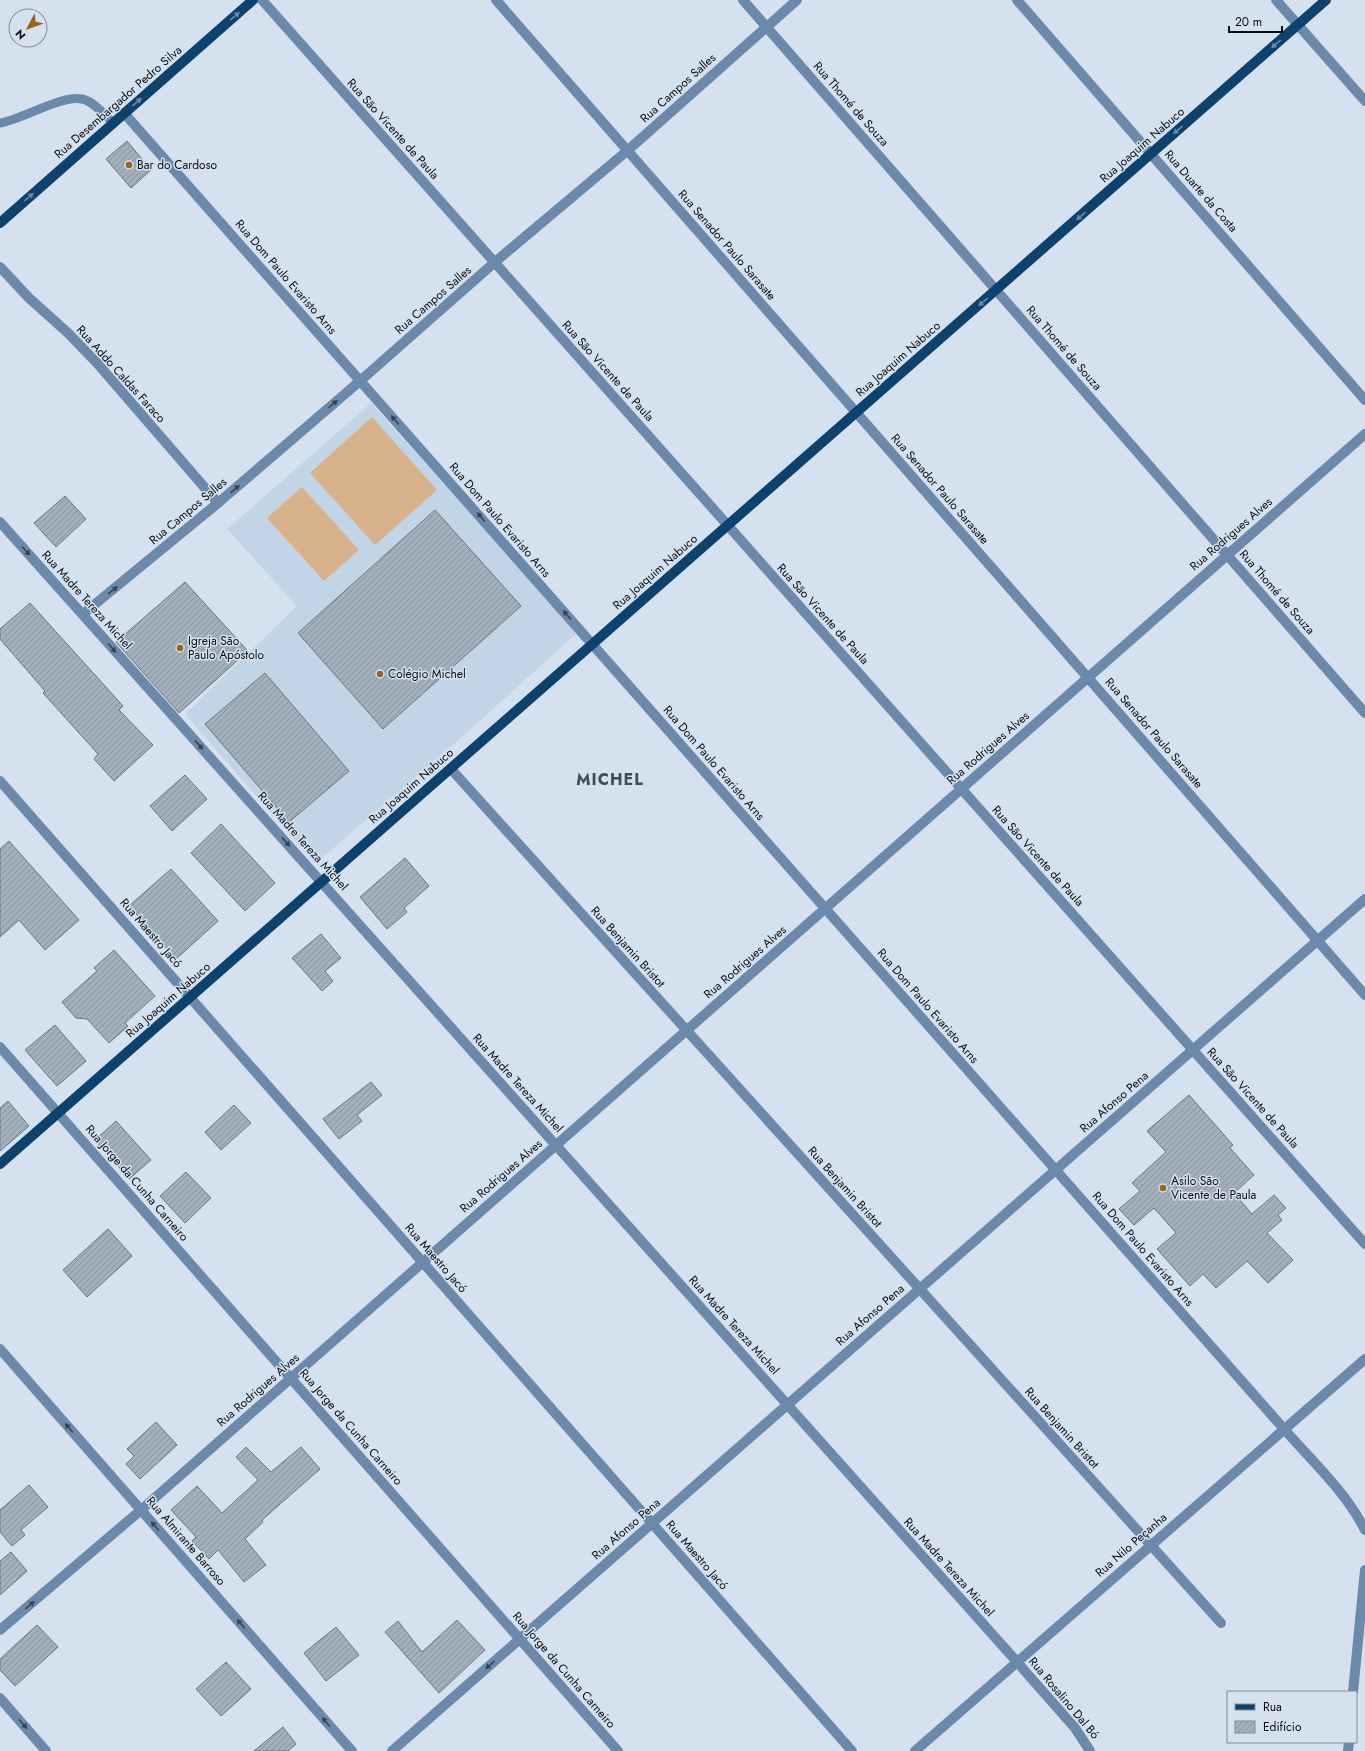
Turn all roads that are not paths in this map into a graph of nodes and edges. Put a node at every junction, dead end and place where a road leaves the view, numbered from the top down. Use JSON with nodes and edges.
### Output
{"nodes":[{"id":1,"x":253,"y":0,"type":"edge"},
{"id":2,"x":262,"y":0,"type":"edge"},
{"id":3,"x":496,"y":0,"type":"edge"},
{"id":4,"x":743,"y":0,"type":"edge"},
{"id":5,"x":796,"y":0,"type":"edge"},
{"id":6,"x":1017,"y":0,"type":"edge"},
{"id":7,"x":1276,"y":0,"type":"edge"},
{"id":8,"x":1326,"y":0,"type":"edge"},
{"id":9,"x":1298,"y":25,"type":"junction"},
{"id":10,"x":766,"y":27,"type":"junction"},
{"id":11,"x":1365,"y":101,"type":"edge"},
{"id":12,"x":124,"y":113,"type":"junction"},
{"id":13,"x":0,"y":123,"type":"edge"},
{"id":14,"x":113,"y":123,"type":"junction"},
{"id":15,"x":627,"y":151,"type":"junction"},
{"id":16,"x":1151,"y":154,"type":"junction"},
{"id":17,"x":0,"y":223,"type":"edge"},
{"id":18,"x":495,"y":262,"type":"junction"},
{"id":19,"x":0,"y":267,"type":"edge"},
{"id":20,"x":996,"y":290,"type":"junction"},
{"id":21,"x":360,"y":381,"type":"junction"},
{"id":22,"x":1365,"y":400,"type":"edge"},
{"id":23,"x":856,"y":413,"type":"junction"},
{"id":24,"x":1365,"y":434,"type":"edge"},
{"id":25,"x":218,"y":503,"type":"junction"},
{"id":26,"x":0,"y":522,"type":"edge"},
{"id":27,"x":728,"y":526,"type":"junction"},
{"id":28,"x":1227,"y":555,"type":"junction"},
{"id":29,"x":83,"y":614,"type":"junction"},
{"id":30,"x":592,"y":644,"type":"junction"},
{"id":31,"x":1088,"y":678,"type":"junction"},
{"id":32,"x":1365,"y":713,"type":"edge"},
{"id":33,"x":451,"y":769,"type":"junction"},
{"id":34,"x":0,"y":781,"type":"edge"},
{"id":35,"x":961,"y":789,"type":"junction"},
{"id":36,"x":322,"y":882,"type":"junction"},
{"id":37,"x":1365,"y":899,"type":"edge"},
{"id":38,"x":825,"y":908,"type":"junction"},
{"id":39,"x":1318,"y":940,"type":"junction"},
{"id":40,"x":1365,"y":995,"type":"edge"},
{"id":41,"x":190,"y":997,"type":"junction"},
{"id":42,"x":686,"y":1030,"type":"junction"},
{"id":43,"x":0,"y":1047,"type":"edge"},
{"id":44,"x":1193,"y":1050,"type":"junction"},
{"id":45,"x":58,"y":1113,"type":"junction"},
{"id":46,"x":556,"y":1145,"type":"junction"},
{"id":47,"x":0,"y":1164,"type":"edge"},
{"id":48,"x":1056,"y":1170,"type":"junction"},
{"id":49,"x":1365,"y":1244,"type":"edge"},
{"id":50,"x":423,"y":1262,"type":"junction"},
{"id":51,"x":920,"y":1289,"type":"junction"},
{"id":52,"x":0,"y":1349,"type":"edge"},
{"id":53,"x":1365,"y":1359,"type":"edge"},
{"id":54,"x":291,"y":1378,"type":"junction"},
{"id":55,"x":788,"y":1404,"type":"junction"},
{"id":56,"x":1284,"y":1429,"type":"junction"},
{"id":57,"x":141,"y":1510,"type":"junction"},
{"id":58,"x":652,"y":1523,"type":"junction"},
{"id":59,"x":1365,"y":1530,"type":"edge"},
{"id":60,"x":1151,"y":1546,"type":"junction"},
{"id":61,"x":1365,"y":1570,"type":"edge"},
{"id":62,"x":1221,"y":1623,"type":"dead end"},
{"id":63,"x":0,"y":1630,"type":"edge"},
{"id":64,"x":520,"y":1639,"type":"junction"},
{"id":65,"x":1017,"y":1662,"type":"junction"},
{"id":66,"x":1353,"y":1691,"type":"edge"},
{"id":67,"x":0,"y":1698,"type":"edge"},
{"id":68,"x":46,"y":1751,"type":"edge"},
{"id":69,"x":352,"y":1751,"type":"edge"},
{"id":70,"x":392,"y":1751,"type":"edge"},
{"id":71,"x":618,"y":1751,"type":"edge"},
{"id":72,"x":852,"y":1751,"type":"edge"},
{"id":73,"x":915,"y":1751,"type":"edge"},
{"id":74,"x":1090,"y":1751,"type":"edge"}],
"edges":[{"from":12,"to":1,"type":"main road","name":"Rua Desembargador Pedro Silva","one_way":true},
{"from":2,"to":18,"type":"street","name":"Rua São Vicente de Paula"},
{"from":3,"to":15,"type":"street","name":"Rua Senador Paulo Sarasate"},
{"from":4,"to":10,"type":"street","name":"Rua Thomé de Souza"},
{"from":5,"to":10,"type":"street","name":"Rua Campos Salles"},
{"from":6,"to":16,"type":"street","name":"Rua Duarte da Costa"},
{"from":7,"to":9,"type":"street"},
{"from":8,"to":9,"type":"main road","name":"Rua Joaquim Nabuco"},
{"from":9,"to":11,"type":"street"},
{"from":9,"to":16,"type":"main road","name":"Rua Joaquim Nabuco","one_way":true},
{"from":10,"to":15,"type":"street","name":"Rua Campos Salles"},
{"from":10,"to":20,"type":"street","name":"Rua Thomé de Souza"},
{"from":12,"to":14,"type":"main road","name":"Rua Desembargador Pedro Silva"},
{"from":12,"to":21,"type":"street","name":"Rua Dom Paulo Evaristo Arns"},
{"from":13,"to":14,"type":"lane"},
{"from":17,"to":14,"type":"main road","name":"Rua Desembargador Pedro Silva","one_way":true},
{"from":15,"to":18,"type":"street","name":"Rua Campos Salles"},
{"from":15,"to":23,"type":"street","name":"Rua Senador Paulo Sarasate"},
{"from":16,"to":20,"type":"main road","name":"Rua Joaquim Nabuco","one_way":true},
{"from":16,"to":22,"type":"street","name":"Rua Duarte da Costa"},
{"from":18,"to":21,"type":"street","name":"Rua Campos Salles"},
{"from":18,"to":27,"type":"street","name":"Rua São Vicente de Paula"},
{"from":19,"to":25,"type":"street","name":"Rua Addo Caldas Faraco"},
{"from":20,"to":23,"type":"main road","name":"Rua Joaquim Nabuco","one_way":true},
{"from":20,"to":28,"type":"street","name":"Rua Thomé de Souza"},
{"from":25,"to":21,"type":"street","name":"Rua Campos Salles","one_way":true},
{"from":30,"to":21,"type":"street","name":"Rua Dom Paulo Evaristo Arns","one_way":true},
{"from":23,"to":27,"type":"main road","name":"Rua Joaquim Nabuco"},
{"from":23,"to":31,"type":"street","name":"Rua Senador Paulo Sarasate"},
{"from":24,"to":28,"type":"street","name":"Rua Rodrigues Alves"},
{"from":29,"to":25,"type":"street","name":"Rua Campos Salles","one_way":true},
{"from":26,"to":29,"type":"street","name":"Rua Madre Tereza Michel","one_way":true},
{"from":27,"to":30,"type":"main road","name":"Rua Joaquim Nabuco"},
{"from":27,"to":35,"type":"street","name":"Rua São Vicente de Paula"},
{"from":28,"to":31,"type":"street","name":"Rua Rodrigues Alves"},
{"from":28,"to":32,"type":"street","name":"Rua Thomé de Souza"},
{"from":29,"to":36,"type":"street","name":"Rua Madre Tereza Michel","one_way":true},
{"from":30,"to":33,"type":"main road","name":"Rua Joaquim Nabuco"},
{"from":30,"to":38,"type":"street","name":"Rua Dom Paulo Evaristo Arns"},
{"from":31,"to":35,"type":"street","name":"Rua Rodrigues Alves"},
{"from":31,"to":39,"type":"street","name":"Rua Senador Paulo Sarasate"},
{"from":33,"to":36,"type":"main road","name":"Rua Joaquim Nabuco"},
{"from":33,"to":42,"type":"street","name":"Rua Benjamin Bristot"},
{"from":34,"to":41,"type":"street","name":"Rua Maestro Jacó"},
{"from":35,"to":38,"type":"street","name":"Rua Rodrigues Alves"},
{"from":35,"to":44,"type":"street","name":"Rua São Vicente de Paula"},
{"from":36,"to":41,"type":"main road","name":"Rua Joaquim Nabuco"},
{"from":36,"to":46,"type":"street","name":"Rua Madre Tereza Michel"},
{"from":37,"to":39,"type":"street","name":"Rua Afonso Pena"},
{"from":38,"to":42,"type":"street","name":"Rua Rodrigues Alves"},
{"from":38,"to":48,"type":"street","name":"Rua Dom Paulo Evaristo Arns"},
{"from":39,"to":40,"type":"street","name":"Rua Senador Paulo Sarasate"},
{"from":39,"to":44,"type":"street","name":"Rua Afonso Pena"},
{"from":41,"to":45,"type":"main road","name":"Rua Joaquim Nabuco"},
{"from":41,"to":50,"type":"street","name":"Rua Maestro Jacó"},
{"from":42,"to":46,"type":"street","name":"Rua Rodrigues Alves"},
{"from":42,"to":51,"type":"street","name":"Rua Benjamin Bristot"},
{"from":43,"to":45,"type":"street","name":"Rua Jorge da Cunha Carneiro"},
{"from":44,"to":48,"type":"street","name":"Rua Afonso Pena"},
{"from":44,"to":49,"type":"street","name":"Rua São Vicente de Paula"},
{"from":45,"to":47,"type":"main road","name":"Rua Joaquim Nabuco"},
{"from":45,"to":54,"type":"street","name":"Rua Jorge da Cunha Carneiro"},
{"from":46,"to":50,"type":"street","name":"Rua Rodrigues Alves"},
{"from":46,"to":55,"type":"street","name":"Rua Madre Tereza Michel"},
{"from":48,"to":51,"type":"street","name":"Rua Afonso Pena"},
{"from":48,"to":56,"type":"street","name":"Rua Dom Paulo Evaristo Arns"},
{"from":50,"to":54,"type":"street","name":"Rua Rodrigues Alves"},
{"from":50,"to":58,"type":"street","name":"Rua Maestro Jacó"},
{"from":51,"to":55,"type":"street","name":"Rua Afonso Pena"},
{"from":51,"to":60,"type":"street","name":"Rua Benjamin Bristot"},
{"from":57,"to":52,"type":"street","name":"Rua Almirante Barroso","one_way":true},
{"from":53,"to":56,"type":"street","name":"Rua Nilo Peçanha"},
{"from":54,"to":57,"type":"street","name":"Rua Rodrigues Alves"},
{"from":54,"to":64,"type":"street","name":"Rua Jorge da Cunha Carneiro"},
{"from":55,"to":58,"type":"street","name":"Rua Afonso Pena"},
{"from":55,"to":65,"type":"street","name":"Rua Madre Tereza Michel"},
{"from":56,"to":59,"type":"street","name":"Rua Dom Paulo Evaristo Arns"},
{"from":56,"to":60,"type":"street","name":"Rua Nilo Peçanha"},
{"from":63,"to":57,"type":"street","name":"Rua Rodrigues Alves","one_way":true},
{"from":69,"to":57,"type":"street","name":"Rua Almirante Barroso","one_way":true},
{"from":58,"to":64,"type":"street","name":"Rua Afonso Pena"},
{"from":58,"to":72,"type":"street","name":"Rua Maestro Jacó"},
{"from":60,"to":62,"type":"street","name":"Rua Benjamin Bristot"},
{"from":60,"to":65,"type":"street","name":"Rua Nilo Peçanha"},
{"from":61,"to":66,"type":"street"},
{"from":64,"to":70,"type":"street","name":"Rua Afonso Pena","one_way":true},
{"from":64,"to":71,"type":"street","name":"Rua Jorge da Cunha Carneiro"},
{"from":65,"to":73,"type":"street","name":"Rua Nilo Peçanha"},
{"from":65,"to":74,"type":"street","name":"Rua Rosalino Dal Bó"},
{"from":67,"to":68,"type":"street","one_way":true}]}
